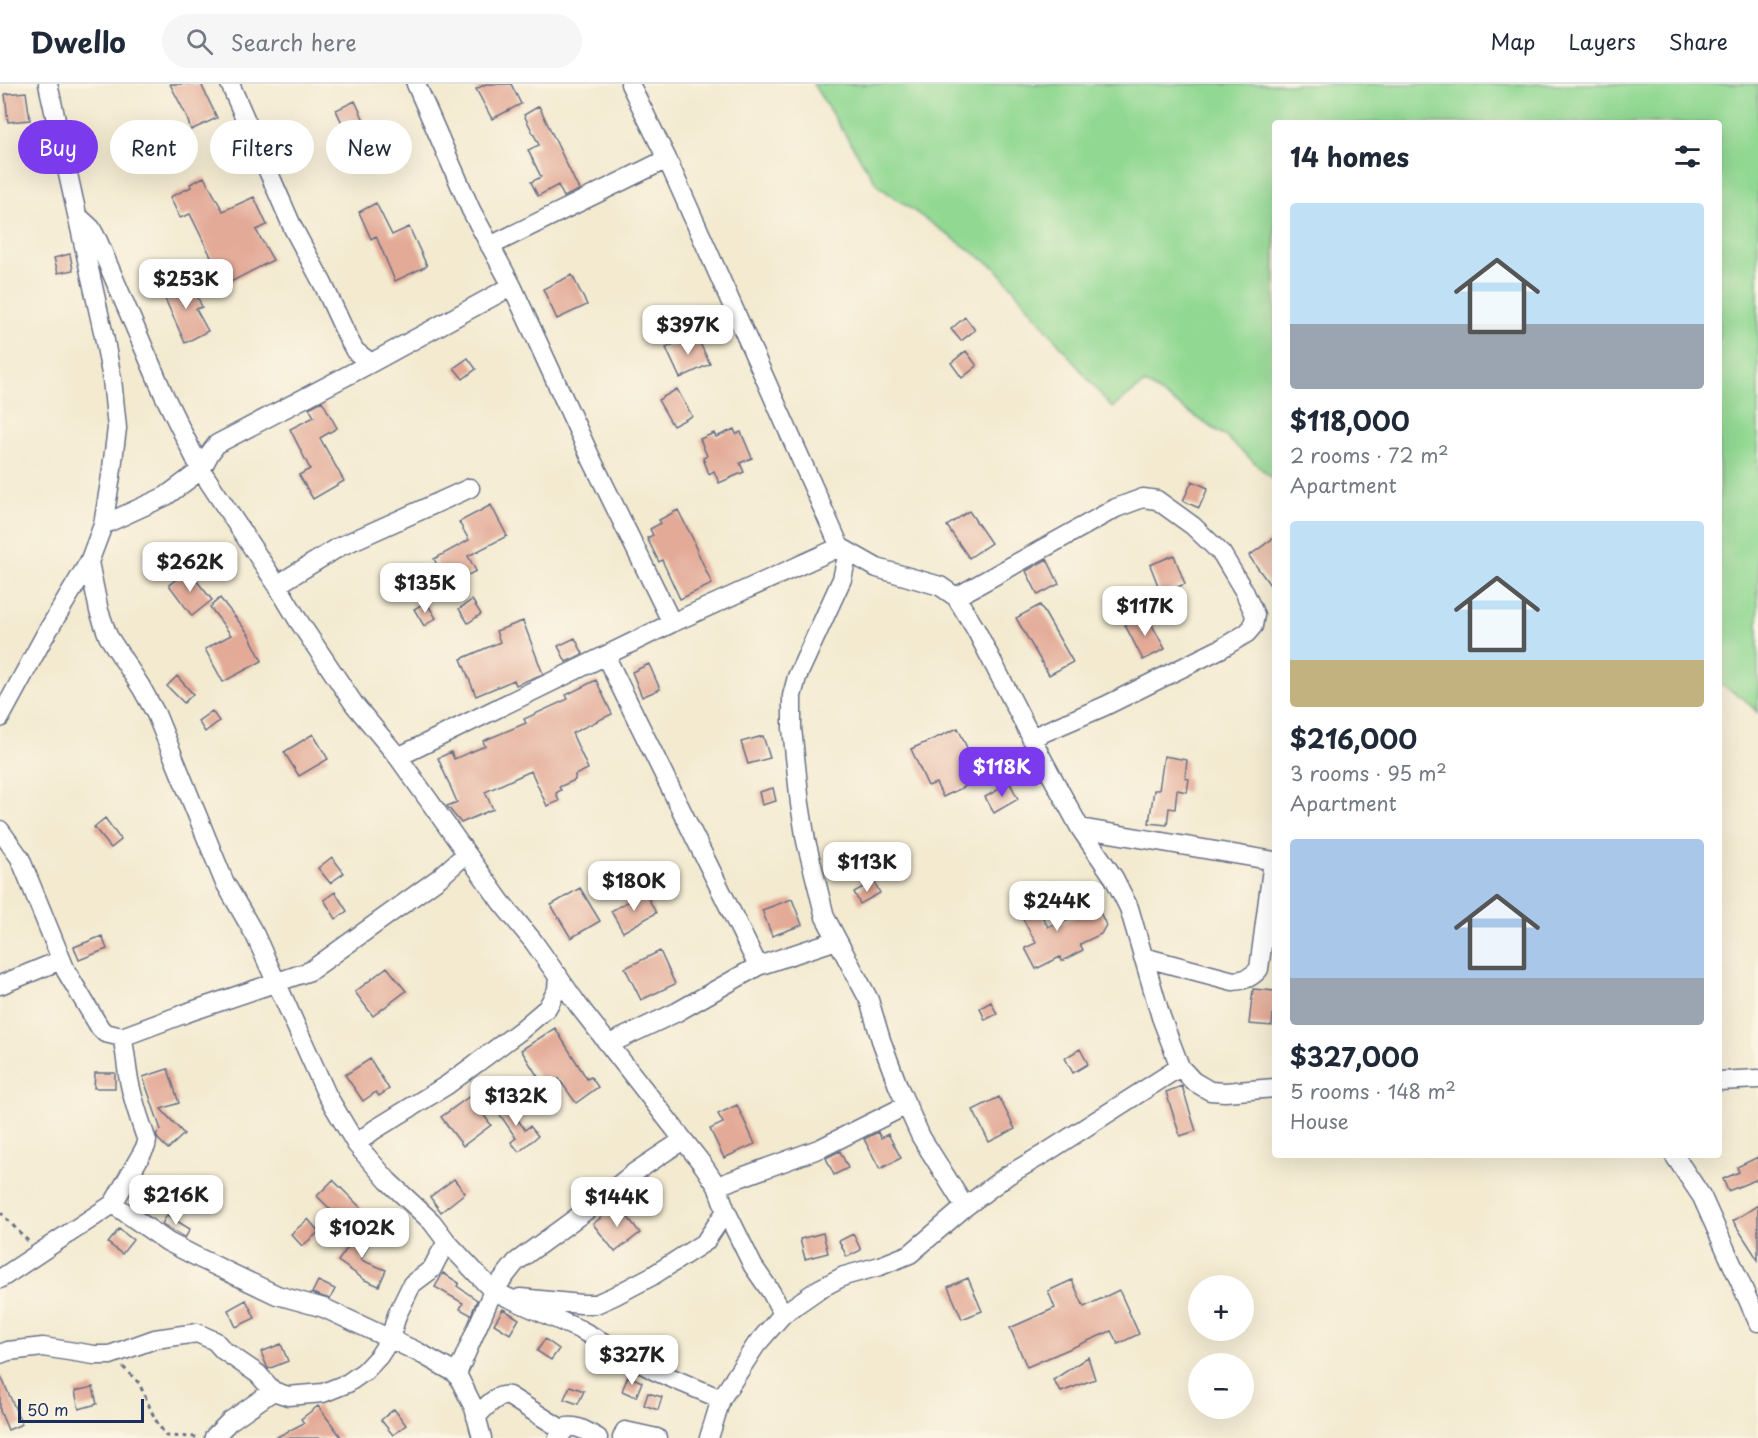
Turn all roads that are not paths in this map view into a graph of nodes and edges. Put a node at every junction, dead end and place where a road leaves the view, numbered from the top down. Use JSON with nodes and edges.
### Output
{"nodes":[{"id":1,"x":48,"y":84,"type":"edge"},
{"id":2,"x":230,"y":84,"type":"edge"},
{"id":3,"x":416,"y":84,"type":"edge"},
{"id":4,"x":630,"y":84,"type":"edge"},
{"id":5,"x":667,"y":159,"type":"junction"},
{"id":6,"x":78,"y":216,"type":"junction"},
{"id":7,"x":490,"y":246,"type":"junction"},
{"id":8,"x":512,"y":286,"type":"junction"},
{"id":9,"x":371,"y":363,"type":"junction"},
{"id":10,"x":201,"y":470,"type":"junction"},
{"id":11,"x":470,"y":488,"type":"dead end"},
{"id":12,"x":103,"y":525,"type":"junction"},
{"id":13,"x":844,"y":549,"type":"junction"},
{"id":14,"x":89,"y":562,"type":"junction"},
{"id":15,"x":277,"y":585,"type":"junction"},
{"id":16,"x":956,"y":597,"type":"junction"},
{"id":17,"x":672,"y":623,"type":"junction"},
{"id":18,"x":606,"y":657,"type":"junction"},
{"id":19,"x":0,"y":718,"type":"edge"},
{"id":20,"x":1031,"y":738,"type":"junction"},
{"id":21,"x":398,"y":757,"type":"junction"},
{"id":22,"x":1080,"y":828,"type":"junction"},
{"id":23,"x":0,"y":830,"type":"edge"},
{"id":24,"x":466,"y":854,"type":"junction"},
{"id":25,"x":1272,"y":861,"type":"edge"},
{"id":26,"x":1272,"y":874,"type":"edge"},
{"id":27,"x":837,"y":940,"type":"junction"},
{"id":28,"x":1143,"y":957,"type":"junction"},
{"id":29,"x":61,"y":960,"type":"junction"},
{"id":30,"x":758,"y":966,"type":"junction"},
{"id":31,"x":558,"y":975,"type":"junction"},
{"id":32,"x":275,"y":983,"type":"junction"},
{"id":33,"x":0,"y":985,"type":"edge"},
{"id":34,"x":122,"y":1037,"type":"junction"},
{"id":35,"x":609,"y":1044,"type":"junction"},
{"id":36,"x":1180,"y":1067,"type":"junction"},
{"id":37,"x":1758,"y":1079,"type":"edge"},
{"id":38,"x":1722,"y":1081,"type":"edge"},
{"id":39,"x":1272,"y":1088,"type":"edge"},
{"id":40,"x":907,"y":1105,"type":"junction"},
{"id":41,"x":683,"y":1140,"type":"junction"},
{"id":42,"x":356,"y":1144,"type":"junction"},
{"id":43,"x":1676,"y":1158,"type":"edge"},
{"id":44,"x":717,"y":1185,"type":"junction"},
{"id":45,"x":113,"y":1204,"type":"junction"},
{"id":46,"x":965,"y":1207,"type":"junction"},
{"id":47,"x":726,"y":1211,"type":"junction"},
{"id":48,"x":447,"y":1242,"type":"junction"},
{"id":49,"x":0,"y":1279,"type":"edge"},
{"id":50,"x":494,"y":1291,"type":"junction"},
{"id":51,"x":512,"y":1299,"type":"junction"},
{"id":52,"x":783,"y":1314,"type":"junction"},
{"id":53,"x":1758,"y":1322,"type":"edge"},
{"id":54,"x":390,"y":1339,"type":"junction"},
{"id":55,"x":0,"y":1354,"type":"edge"},
{"id":56,"x":457,"y":1374,"type":"junction"},
{"id":57,"x":273,"y":1391,"type":"junction"},
{"id":58,"x":721,"y":1400,"type":"junction"},
{"id":59,"x":476,"y":1417,"type":"junction"},
{"id":60,"x":561,"y":1434,"type":"edge"},
{"id":61,"x":214,"y":1437,"type":"edge"},
{"id":62,"x":482,"y":1438,"type":"edge"},
{"id":63,"x":598,"y":1438,"type":"edge"},
{"id":64,"x":622,"y":1438,"type":"edge"},
{"id":65,"x":657,"y":1438,"type":"edge"},
{"id":66,"x":709,"y":1438,"type":"edge"}],
"edges":[{"from":1,"to":6,"type":"street"},
{"from":2,"to":9,"type":"street"},
{"from":3,"to":7,"type":"street"},
{"from":4,"to":5,"type":"street"},
{"from":5,"to":7,"type":"street"},
{"from":5,"to":13,"type":"street"},
{"from":6,"to":10,"type":"street"},
{"from":6,"to":12,"type":"street"},
{"from":7,"to":8,"type":"street"},
{"from":8,"to":9,"type":"street"},
{"from":8,"to":17,"type":"street"},
{"from":9,"to":10,"type":"street"},
{"from":10,"to":12,"type":"street"},
{"from":10,"to":15,"type":"street"},
{"from":11,"to":15,"type":"street"},
{"from":12,"to":14,"type":"street"},
{"from":13,"to":16,"type":"street"},
{"from":13,"to":17,"type":"street"},
{"from":13,"to":27,"type":"street"},
{"from":14,"to":19,"type":"street"},
{"from":14,"to":32,"type":"street"},
{"from":15,"to":21,"type":"street"},
{"from":16,"to":20,"type":"street"},
{"from":16,"to":20,"type":"street"},
{"from":17,"to":18,"type":"street"},
{"from":18,"to":21,"type":"street"},
{"from":18,"to":30,"type":"street"},
{"from":20,"to":22,"type":"street"},
{"from":21,"to":24,"type":"street"},
{"from":22,"to":25,"type":"street"},
{"from":22,"to":28,"type":"street"},
{"from":23,"to":29,"type":"street"},
{"from":24,"to":31,"type":"street"},
{"from":24,"to":32,"type":"street"},
{"from":26,"to":28,"type":"street"},
{"from":27,"to":30,"type":"street"},
{"from":27,"to":40,"type":"street"},
{"from":28,"to":36,"type":"street"},
{"from":29,"to":33,"type":"street"},
{"from":29,"to":34,"type":"street"},
{"from":30,"to":35,"type":"street"},
{"from":31,"to":35,"type":"street"},
{"from":31,"to":42,"type":"street"},
{"from":32,"to":34,"type":"street"},
{"from":32,"to":42,"type":"street"},
{"from":34,"to":45,"type":"street"},
{"from":35,"to":41,"type":"street"},
{"from":36,"to":39,"type":"street"},
{"from":36,"to":46,"type":"street"},
{"from":37,"to":38,"type":"street"},
{"from":40,"to":44,"type":"street"},
{"from":40,"to":46,"type":"street"},
{"from":41,"to":44,"type":"street"},
{"from":41,"to":50,"type":"street"},
{"from":42,"to":48,"type":"street"},
{"from":43,"to":53,"type":"street"},
{"from":44,"to":47,"type":"street"},
{"from":45,"to":49,"type":"street"},
{"from":45,"to":54,"type":"street"},
{"from":46,"to":52,"type":"street"},
{"from":47,"to":51,"type":"street"},
{"from":47,"to":52,"type":"street"},
{"from":48,"to":50,"type":"street"},
{"from":48,"to":54,"type":"street"},
{"from":50,"to":51,"type":"street"},
{"from":50,"to":56,"type":"street"},
{"from":51,"to":58,"type":"street"},
{"from":52,"to":58,"type":"street"},
{"from":54,"to":56,"type":"street"},
{"from":54,"to":57,"type":"street"},
{"from":55,"to":57,"type":"street"},
{"from":56,"to":59,"type":"street"},
{"from":57,"to":61,"type":"street"},
{"from":58,"to":66,"type":"street"},
{"from":59,"to":60,"type":"street"},
{"from":59,"to":62,"type":"street"},
{"from":60,"to":63,"type":"street"},
{"from":64,"to":65,"type":"street"}]}
